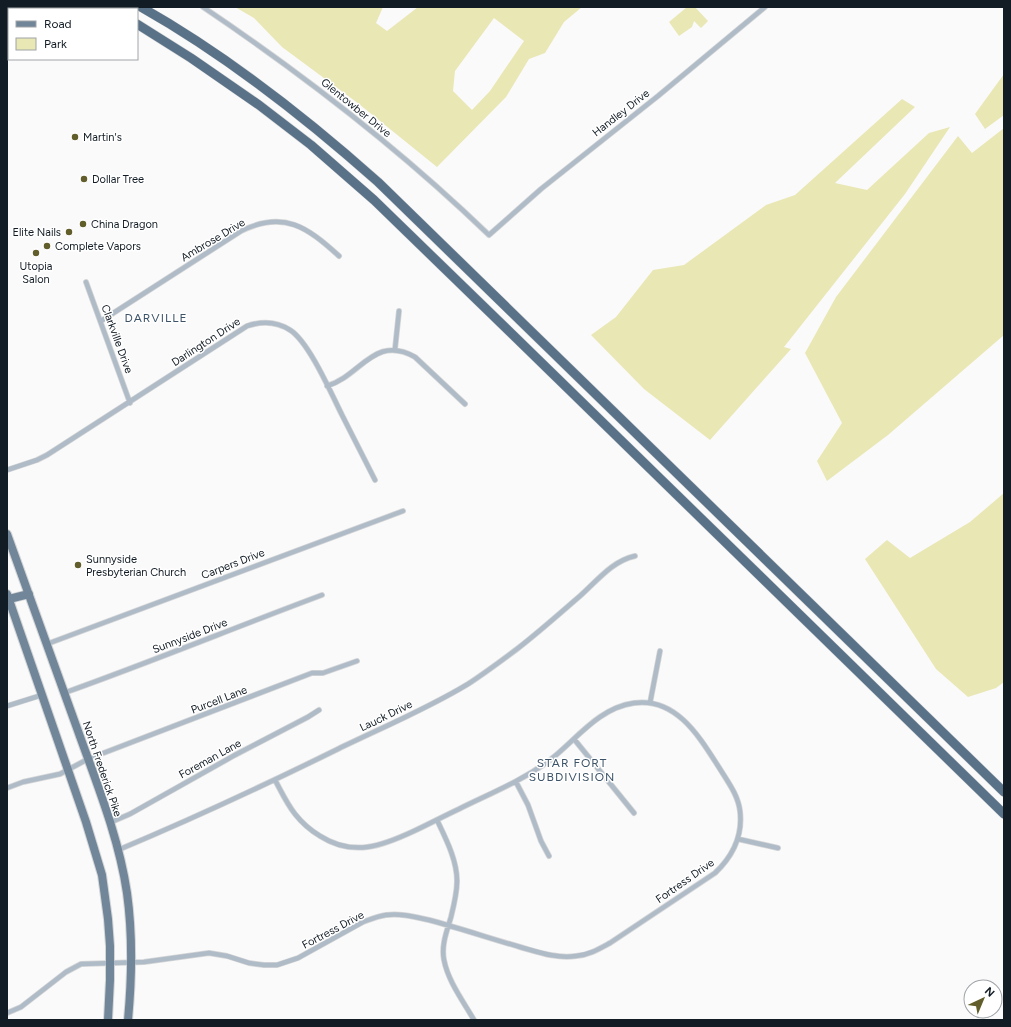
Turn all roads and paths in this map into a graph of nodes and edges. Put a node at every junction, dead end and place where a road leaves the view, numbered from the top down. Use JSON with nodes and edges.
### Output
{"nodes":[{"id":1,"x":104,"y":7,"type":"edge"},
{"id":2,"x":141,"y":7,"type":"edge"},
{"id":3,"x":203,"y":7,"type":"edge"},
{"id":4,"x":765,"y":7,"type":"edge"},
{"id":5,"x":108,"y":8,"type":"edge"},
{"id":6,"x":138,"y":26,"type":"edge"},
{"id":7,"x":489,"y":234,"type":"joint"},
{"id":8,"x":339,"y":256,"type":"dead end"},
{"id":9,"x":86,"y":282,"type":"dead end"},
{"id":10,"x":399,"y":311,"type":"dead end"},
{"id":11,"x":100,"y":321,"type":"junction"},
{"id":12,"x":395,"y":350,"type":"junction"},
{"id":13,"x":327,"y":386,"type":"junction"},
{"id":14,"x":130,"y":403,"type":"junction"},
{"id":15,"x":465,"y":404,"type":"dead end"},
{"id":16,"x":7,"y":470,"type":"edge"},
{"id":17,"x":375,"y":480,"type":"dead end"},
{"id":18,"x":403,"y":511,"type":"dead end"},
{"id":19,"x":7,"y":534,"type":"edge"},
{"id":20,"x":635,"y":556,"type":"dead end"},
{"id":21,"x":29,"y":594,"type":"junction"},
{"id":22,"x":322,"y":595,"type":"dead end"},
{"id":23,"x":8,"y":597,"type":"edge"},
{"id":24,"x":47,"y":644,"type":"junction"},
{"id":25,"x":660,"y":651,"type":"dead end"},
{"id":26,"x":358,"y":661,"type":"dead end"},
{"id":27,"x":64,"y":693,"type":"junction"},
{"id":28,"x":42,"y":695,"type":"junction"},
{"id":29,"x":650,"y":703,"type":"junction"},
{"id":30,"x":7,"y":706,"type":"edge"},
{"id":31,"x":319,"y":710,"type":"dead end"},
{"id":32,"x":574,"y":739,"type":"junction"},
{"id":33,"x":88,"y":759,"type":"junction"},
{"id":34,"x":69,"y":770,"type":"junction"},
{"id":35,"x":276,"y":780,"type":"junction"},
{"id":36,"x":516,"y":782,"type":"junction"},
{"id":37,"x":7,"y":788,"type":"edge"},
{"id":38,"x":1004,"y":792,"type":"edge"},
{"id":39,"x":634,"y":813,"type":"dead end"},
{"id":40,"x":1004,"y":814,"type":"edge"},
{"id":41,"x":437,"y":820,"type":"junction"},
{"id":42,"x":109,"y":823,"type":"junction"},
{"id":43,"x":738,"y":839,"type":"junction"},
{"id":44,"x":778,"y":848,"type":"dead end"},
{"id":45,"x":118,"y":850,"type":"junction"},
{"id":46,"x":549,"y":856,"type":"dead end"},
{"id":47,"x":449,"y":925,"type":"junction"},
{"id":48,"x":132,"y":961,"type":"junction"},
{"id":49,"x":110,"y":963,"type":"junction"},
{"id":50,"x":7,"y":1012,"type":"edge"},
{"id":51,"x":108,"y":1020,"type":"edge"},
{"id":52,"x":128,"y":1020,"type":"edge"},
{"id":53,"x":474,"y":1020,"type":"edge"}],
"edges":[{"from":1,"to":5,"type":"highway"},
{"from":2,"to":38,"type":"highway"},
{"from":3,"to":7,"type":"street","name":"Glentowber Drive"},
{"from":4,"to":7,"type":"street","name":"Handley Drive"},
{"from":6,"to":40,"type":"highway"},
{"from":8,"to":11,"type":"street","name":"Ambrose Drive"},
{"from":9,"to":11,"type":"street","name":"Clarkville Drive"},
{"from":10,"to":12,"type":"street"},
{"from":11,"to":14,"type":"street","name":"Clarkville Drive"},
{"from":12,"to":13,"type":"street"},
{"from":12,"to":15,"type":"street"},
{"from":13,"to":14,"type":"street","name":"Darlington Drive"},
{"from":13,"to":17,"type":"street","name":"Darlington Drive"},
{"from":14,"to":16,"type":"street","name":"Darlington Drive"},
{"from":18,"to":24,"type":"street","name":"Carpers Drive"},
{"from":19,"to":21,"type":"main road","name":"North Frederick Pike"},
{"from":20,"to":35,"type":"street","name":"Lauck Drive"},
{"from":21,"to":23,"type":"main road"},
{"from":21,"to":24,"type":"main road","name":"North Frederick Pike"},
{"from":22,"to":27,"type":"street","name":"Sunnyside Drive"},
{"from":23,"to":28,"type":"main road"},
{"from":24,"to":27,"type":"main road","name":"North Frederick Pike"},
{"from":25,"to":29,"type":"street"},
{"from":26,"to":33,"type":"street","name":"Purcell Lane"},
{"from":27,"to":33,"type":"main road","name":"North Frederick Pike"},
{"from":28,"to":30,"type":"street"},
{"from":28,"to":34,"type":"main road"},
{"from":29,"to":32,"type":"street","name":"Fortress Drive"},
{"from":29,"to":43,"type":"street","name":"Fortress Drive"},
{"from":31,"to":42,"type":"street","name":"Foreman Lane"},
{"from":32,"to":36,"type":"street","name":"Fortress Drive"},
{"from":32,"to":39,"type":"street"},
{"from":33,"to":34,"type":"street","name":"Purcell Lane"},
{"from":33,"to":42,"type":"main road","name":"North Frederick Pike"},
{"from":34,"to":37,"type":"street","name":"Purcell Lane"},
{"from":34,"to":49,"type":"main road"},
{"from":35,"to":41,"type":"street","name":"Fortress Drive"},
{"from":35,"to":45,"type":"street","name":"Lauck Drive"},
{"from":36,"to":41,"type":"street","name":"Fortress Drive"},
{"from":36,"to":46,"type":"street"},
{"from":41,"to":47,"type":"street"},
{"from":42,"to":45,"type":"main road","name":"North Frederick Pike"},
{"from":43,"to":44,"type":"street"},
{"from":43,"to":47,"type":"street","name":"Fortress Drive"},
{"from":45,"to":48,"type":"main road","name":"North Frederick Pike"},
{"from":47,"to":48,"type":"street","name":"Fortress Drive"},
{"from":47,"to":53,"type":"street"},
{"from":48,"to":49,"type":"street","name":"Fortress Drive"},
{"from":48,"to":52,"type":"main road","name":"North Frederick Pike"},
{"from":49,"to":50,"type":"street","name":"Fortress Drive"},
{"from":49,"to":51,"type":"main road"}]}
